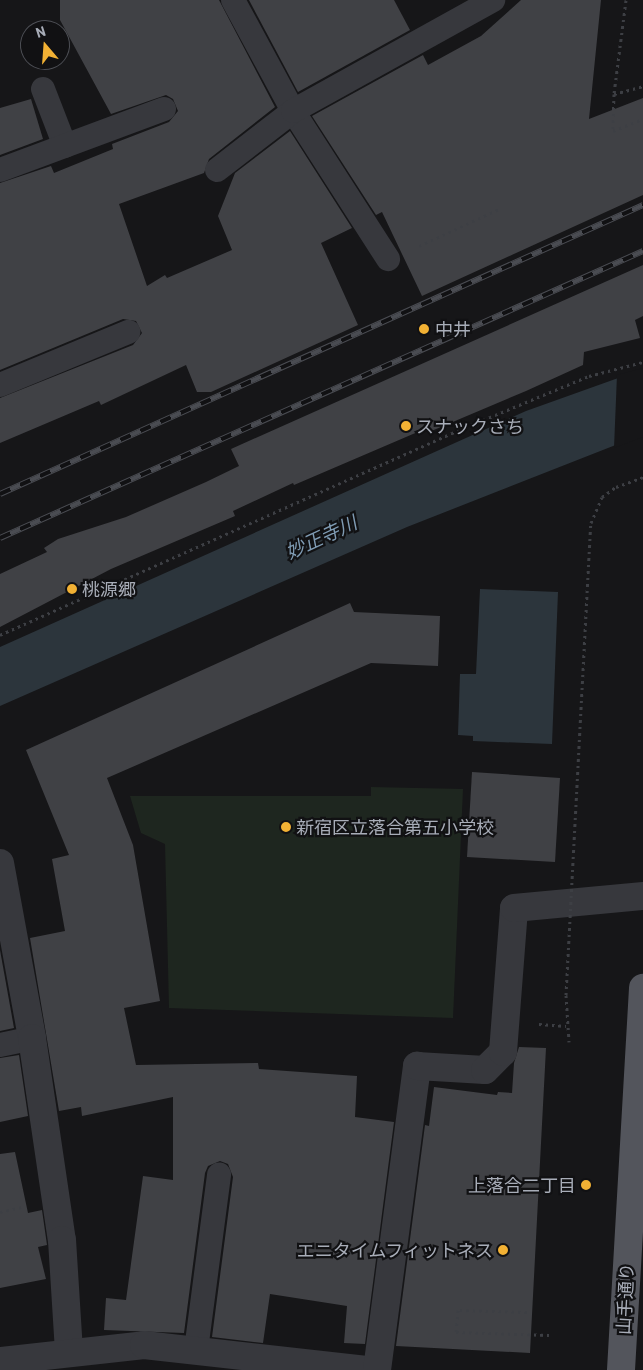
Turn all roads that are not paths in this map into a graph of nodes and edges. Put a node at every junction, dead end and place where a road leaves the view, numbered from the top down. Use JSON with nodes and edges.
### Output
{"nodes":[{"id":1,"x":233,"y":0,"type":"edge"},
{"id":2,"x":493,"y":0,"type":"edge"},
{"id":3,"x":44,"y":89,"type":"dead end"},
{"id":4,"x":164,"y":109,"type":"dead end"},
{"id":5,"x":293,"y":110,"type":"junction"},
{"id":6,"x":65,"y":146,"type":"junction"},
{"id":7,"x":0,"y":170,"type":"edge"},
{"id":8,"x":217,"y":170,"type":"dead end"},
{"id":9,"x":388,"y":260,"type":"road end"},
{"id":10,"x":128,"y":332,"type":"dead end"},
{"id":11,"x":0,"y":385,"type":"edge"},
{"id":12,"x":0,"y":862,"type":"edge"},
{"id":13,"x":643,"y":896,"type":"edge"},
{"id":14,"x":642,"y":999,"type":"edge"},
{"id":15,"x":32,"y":1038,"type":"junction"},
{"id":16,"x":0,"y":1045,"type":"edge"},
{"id":17,"x":219,"y":1175,"type":"dead end"},
{"id":18,"x":196,"y":1350,"type":"junction"},
{"id":19,"x":74,"y":1355,"type":"junction"},
{"id":20,"x":0,"y":1361,"type":"edge"},
{"id":21,"x":367,"y":1370,"type":"edge"},
{"id":22,"x":376,"y":1370,"type":"edge"},
{"id":23,"x":622,"y":1370,"type":"edge"}],
"edges":[{"from":1,"to":5,"type":"lane"},
{"from":2,"to":5,"type":"lane"},
{"from":3,"to":6,"type":"lane"},
{"from":4,"to":6,"type":"lane"},
{"from":5,"to":8,"type":"lane"},
{"from":5,"to":9,"type":"lane"},
{"from":6,"to":7,"type":"lane"},
{"from":10,"to":11,"type":"lane"},
{"from":12,"to":15,"type":"street"},
{"from":13,"to":22,"type":"street"},
{"from":14,"to":23,"type":"main road","name":"山手通り"},
{"from":15,"to":16,"type":"lane"},
{"from":15,"to":19,"type":"street"},
{"from":17,"to":18,"type":"lane"},
{"from":18,"to":19,"type":"street"},
{"from":18,"to":21,"type":"street"},
{"from":19,"to":20,"type":"street"}]}
